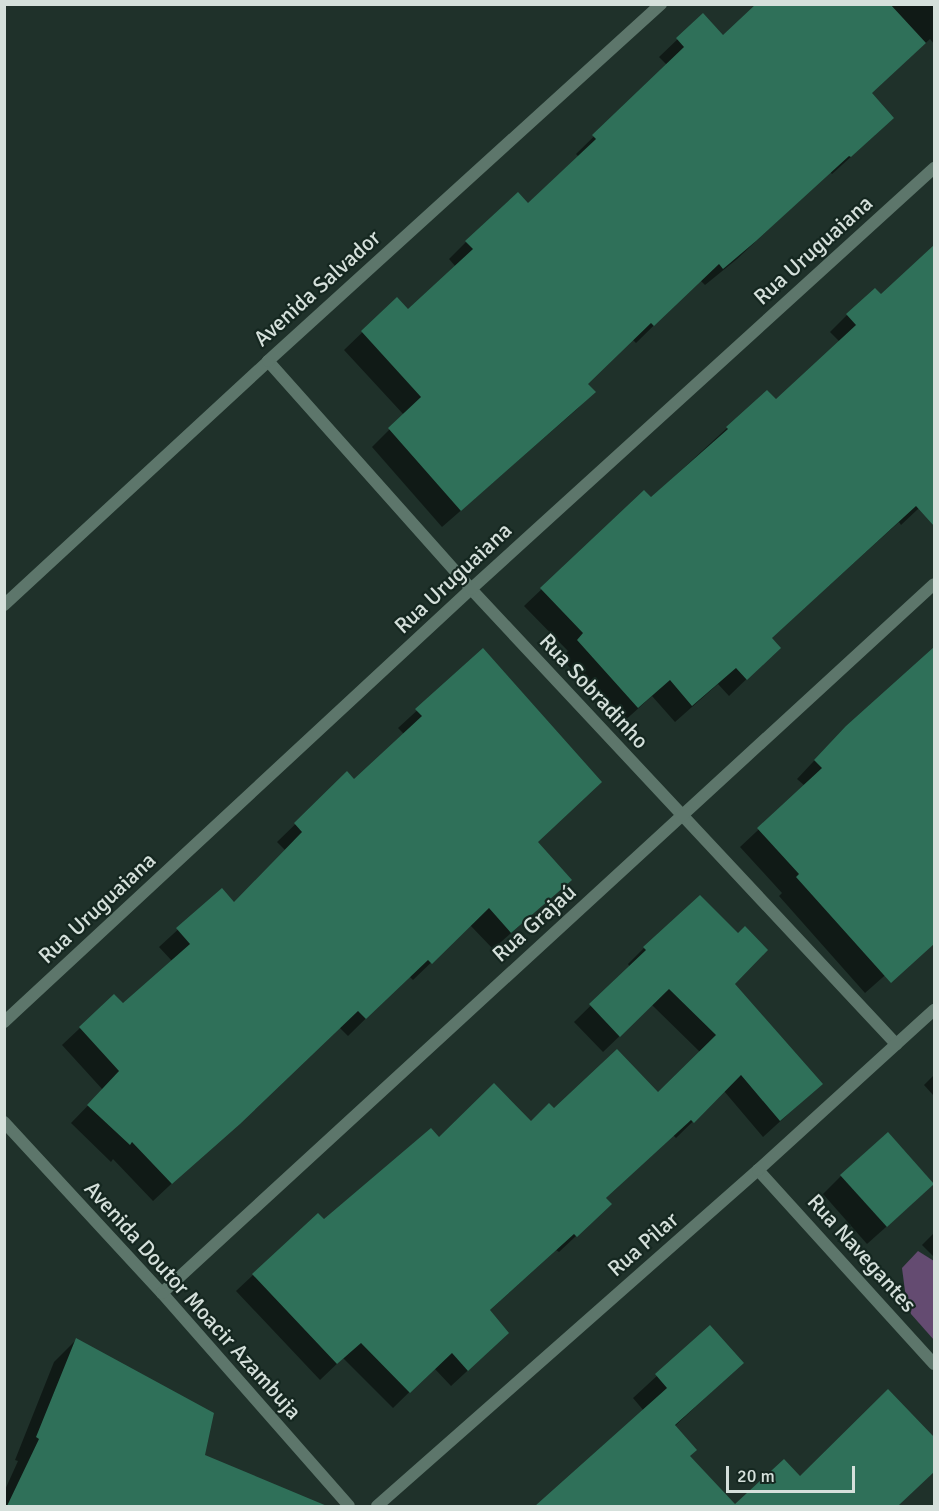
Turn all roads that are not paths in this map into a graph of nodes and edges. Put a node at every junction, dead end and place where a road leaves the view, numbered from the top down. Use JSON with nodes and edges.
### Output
{"nodes":[{"id":1,"x":661,"y":4,"type":"edge"},
{"id":2,"x":934,"y":168,"type":"edge"},
{"id":3,"x":268,"y":361,"type":"junction"},
{"id":4,"x":934,"y":584,"type":"edge"},
{"id":5,"x":471,"y":589,"type":"junction"},
{"id":6,"x":4,"y":605,"type":"edge"},
{"id":7,"x":682,"y":817,"type":"junction"},
{"id":8,"x":934,"y":1010,"type":"edge"},
{"id":9,"x":4,"y":1022,"type":"edge"},
{"id":10,"x":896,"y":1044,"type":"junction"},
{"id":11,"x":4,"y":1122,"type":"edge"},
{"id":12,"x":758,"y":1170,"type":"junction"},
{"id":13,"x":162,"y":1293,"type":"junction"},
{"id":14,"x":934,"y":1364,"type":"edge"},
{"id":15,"x":349,"y":1506,"type":"edge"},
{"id":16,"x":377,"y":1506,"type":"edge"}],
"edges":[{"from":1,"to":3,"type":"street","name":"Avenida Salvador"},
{"from":2,"to":5,"type":"street","name":"Rua Uruguaiana"},
{"from":3,"to":5,"type":"street","name":"Rua Sobradinho"},
{"from":3,"to":6,"type":"street","name":"Avenida Salvador"},
{"from":4,"to":7,"type":"street","name":"Rua Grajaú"},
{"from":5,"to":7,"type":"street","name":"Rua Sobradinho"},
{"from":5,"to":9,"type":"street","name":"Rua Uruguaiana"},
{"from":7,"to":10,"type":"street","name":"Rua Sobradinho"},
{"from":7,"to":13,"type":"street","name":"Rua Grajaú"},
{"from":8,"to":10,"type":"street","name":"Rua Pilar"},
{"from":10,"to":12,"type":"street","name":"Rua Pilar"},
{"from":11,"to":13,"type":"street","name":"Avenida Doutor Moacir Azambuja"},
{"from":12,"to":14,"type":"street","name":"Rua Navegantes"},
{"from":12,"to":16,"type":"street","name":"Rua Pilar"},
{"from":13,"to":15,"type":"street","name":"Avenida Doutor Moacir Azambuja"}]}
